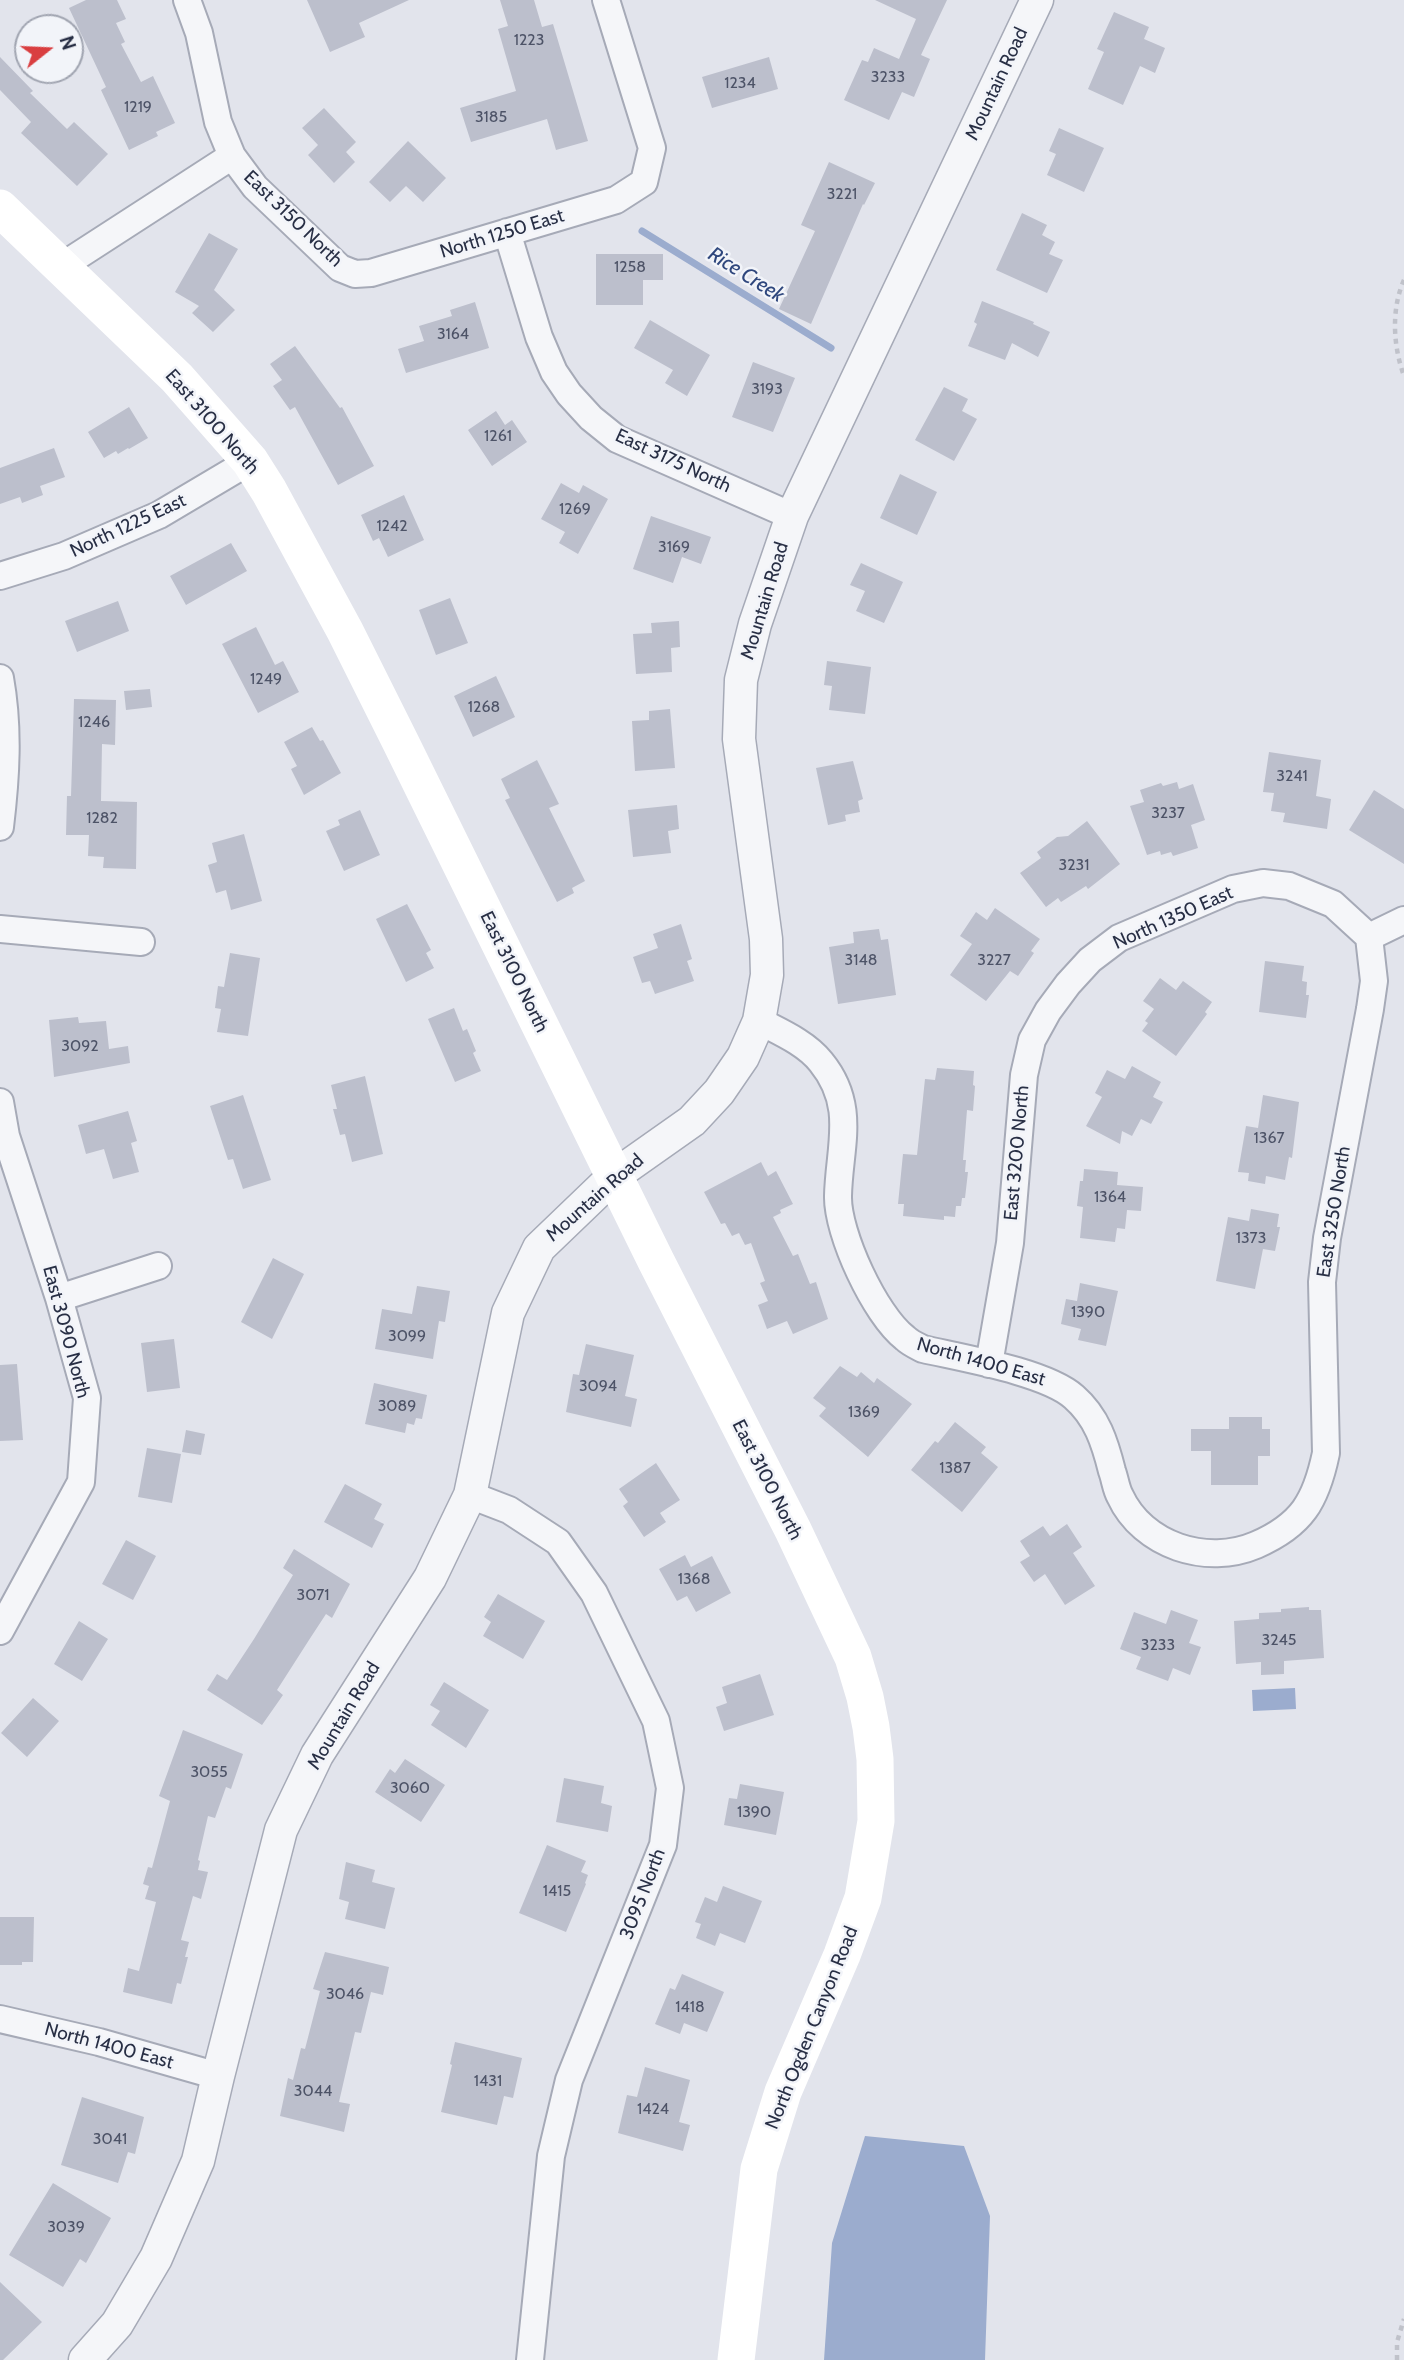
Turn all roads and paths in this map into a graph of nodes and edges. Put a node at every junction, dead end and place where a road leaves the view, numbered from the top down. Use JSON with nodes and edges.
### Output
{"nodes":[{"id":1,"x":187,"y":0,"type":"edge"},
{"id":2,"x":606,"y":0,"type":"edge"},
{"id":3,"x":1037,"y":0,"type":"edge"},
{"id":4,"x":232,"y":156,"type":"junction"},
{"id":5,"x":0,"y":208,"type":"edge"},
{"id":6,"x":507,"y":232,"type":"junction"},
{"id":7,"x":62,"y":267,"type":"junction"},
{"id":8,"x":355,"y":274,"type":"joint"},
{"id":9,"x":1404,"y":280,"type":"edge"},
{"id":10,"x":1404,"y":376,"type":"edge"},
{"id":11,"x":250,"y":461,"type":"junction"},
{"id":12,"x":792,"y":516,"type":"junction"},
{"id":13,"x":0,"y":576,"type":"edge"},
{"id":14,"x":0,"y":678,"type":"edge"},
{"id":15,"x":0,"y":827,"type":"edge"},
{"id":16,"x":1404,"y":920,"type":"edge"},
{"id":17,"x":0,"y":929,"type":"edge"},
{"id":18,"x":1369,"y":937,"type":"junction"},
{"id":19,"x":141,"y":942,"type":"dead end"},
{"id":20,"x":1090,"y":960,"type":"joint"},
{"id":21,"x":759,"y":1021,"type":"junction"},
{"id":22,"x":0,"y":1102,"type":"edge"},
{"id":23,"x":614,"y":1177,"type":"junction"},
{"id":24,"x":158,"y":1266,"type":"dead end"},
{"id":25,"x":59,"y":1298,"type":"junction"},
{"id":26,"x":989,"y":1364,"type":"junction"},
{"id":27,"x":470,"y":1495,"type":"junction"},
{"id":28,"x":1294,"y":1524,"type":"joint"},
{"id":29,"x":0,"y":1631,"type":"edge"},
{"id":30,"x":876,"y":1821,"type":"joint"},
{"id":31,"x":0,"y":2019,"type":"edge"},
{"id":32,"x":218,"y":2076,"type":"junction"},
{"id":33,"x":1404,"y":2319,"type":"edge"},
{"id":34,"x":1402,"y":2330,"type":"edge"},
{"id":35,"x":85,"y":2360,"type":"edge"},
{"id":36,"x":530,"y":2360,"type":"edge"},
{"id":37,"x":736,"y":2360,"type":"edge"},
{"id":38,"x":1396,"y":2360,"type":"edge"}],
"edges":[{"from":1,"to":4,"type":"street","name":"East 3150 North"},
{"from":2,"to":6,"type":"street","name":"North 1250 East"},
{"from":3,"to":12,"type":"street","name":"Mountain Road"},
{"from":4,"to":7,"type":"street"},
{"from":4,"to":8,"type":"street","name":"East 3150 North"},
{"from":5,"to":7,"type":"main road","name":"East 3100 North"},
{"from":6,"to":8,"type":"street","name":"North 1250 East"},
{"from":6,"to":12,"type":"street","name":"East 3175 North"},
{"from":7,"to":11,"type":"main road","name":"East 3100 North"},
{"from":9,"to":10,"type":"path"},
{"from":11,"to":13,"type":"street","name":"North 1225 East"},
{"from":11,"to":23,"type":"main road","name":"East 3100 North"},
{"from":12,"to":21,"type":"street","name":"Mountain Road"},
{"from":14,"to":15,"type":"street"},
{"from":16,"to":18,"type":"street"},
{"from":17,"to":19,"type":"street"},
{"from":18,"to":20,"type":"street","name":"North 1350 East"},
{"from":18,"to":28,"type":"street","name":"East 3250 North"},
{"from":20,"to":26,"type":"street","name":"East 3200 North"},
{"from":21,"to":23,"type":"street","name":"Mountain Road"},
{"from":21,"to":26,"type":"street","name":"North 1400 East"},
{"from":22,"to":25,"type":"street","name":"East 3090 North"},
{"from":23,"to":27,"type":"street","name":"Mountain Road"},
{"from":23,"to":30,"type":"main road","name":"East 3100 North"},
{"from":24,"to":25,"type":"street"},
{"from":25,"to":29,"type":"street","name":"East 3090 North"},
{"from":26,"to":28,"type":"street","name":"North 1400 East"},
{"from":27,"to":32,"type":"street","name":"Mountain Road"},
{"from":27,"to":36,"type":"street","name":"3095 North"},
{"from":30,"to":37,"type":"main road","name":"North Ogden Canyon Road"},
{"from":31,"to":32,"type":"street","name":"North 1400 East"},
{"from":32,"to":35,"type":"street","name":"Mountain Road"},
{"from":33,"to":34,"type":"path"},
{"from":34,"to":38,"type":"path"}]}
